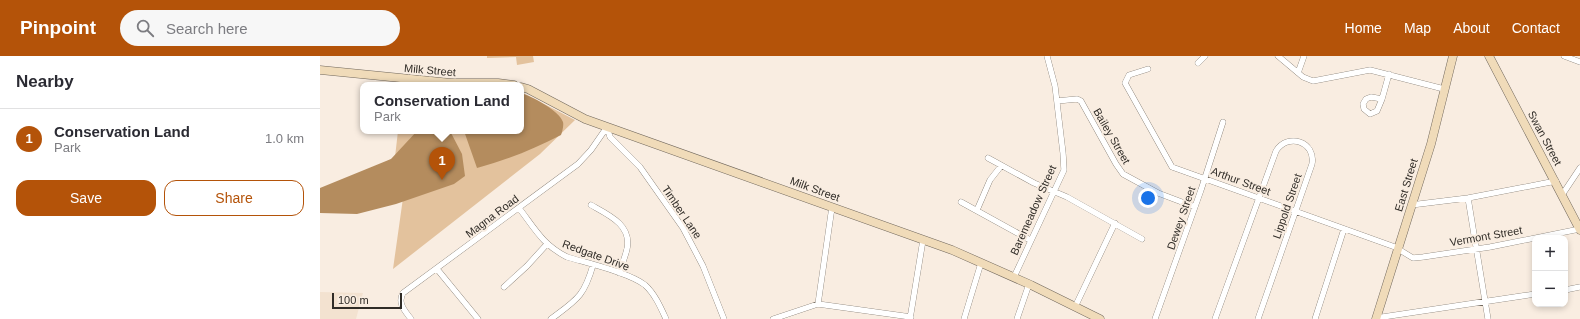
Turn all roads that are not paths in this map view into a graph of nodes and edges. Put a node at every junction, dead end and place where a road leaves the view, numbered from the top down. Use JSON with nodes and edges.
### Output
{"nodes":[{"id":1,"x":1047,"y":56,"type":"edge"},
{"id":2,"x":1205,"y":56,"type":"edge"},
{"id":3,"x":1278,"y":56,"type":"edge"},
{"id":4,"x":1304,"y":56,"type":"edge"},
{"id":5,"x":1453,"y":56,"type":"edge"},
{"id":6,"x":1490,"y":56,"type":"edge"},
{"id":7,"x":1564,"y":56,"type":"edge"},
{"id":8,"x":1580,"y":62,"type":"edge"},
{"id":9,"x":1198,"y":63,"type":"dead end"},
{"id":10,"x":1148,"y":69,"type":"dead end"},
{"id":11,"x":320,"y":70,"type":"edge"},
{"id":12,"x":1298,"y":73,"type":"junction"},
{"id":13,"x":1389,"y":74,"type":"junction"},
{"id":14,"x":437,"y":82,"type":"edge"},
{"id":15,"x":524,"y":88,"type":"edge"},
{"id":16,"x":1444,"y":89,"type":"junction"},
{"id":17,"x":1382,"y":98,"type":"dead end"},
{"id":18,"x":1057,"y":101,"type":"junction"},
{"id":19,"x":1223,"y":122,"type":"dead end"},
{"id":20,"x":607,"y":126,"type":"junction"},
{"id":21,"x":988,"y":158,"type":"dead end"},
{"id":22,"x":1001,"y":166,"type":"junction"},
{"id":23,"x":1580,"y":168,"type":"edge"},
{"id":24,"x":1204,"y":179,"type":"junction"},
{"id":25,"x":1556,"y":182,"type":"junction"},
{"id":26,"x":1054,"y":192,"type":"junction"},
{"id":27,"x":1562,"y":194,"type":"junction"},
{"id":28,"x":1259,"y":198,"type":"junction"},
{"id":29,"x":1468,"y":198,"type":"junction"},
{"id":30,"x":961,"y":202,"type":"dead end"},
{"id":31,"x":591,"y":205,"type":"dead end"},
{"id":32,"x":1412,"y":205,"type":"junction"},
{"id":33,"x":832,"y":207,"type":"junction"},
{"id":34,"x":1195,"y":207,"type":"junction"},
{"id":35,"x":519,"y":208,"type":"junction"},
{"id":36,"x":977,"y":210,"type":"junction"},
{"id":37,"x":1296,"y":212,"type":"junction"},
{"id":38,"x":1115,"y":223,"type":"junction"},
{"id":39,"x":1344,"y":229,"type":"junction"},
{"id":40,"x":1580,"y":229,"type":"edge"},
{"id":41,"x":1142,"y":239,"type":"dead end"},
{"id":42,"x":923,"y":240,"type":"junction"},
{"id":43,"x":1030,"y":240,"type":"junction"},
{"id":44,"x":547,"y":244,"type":"junction"},
{"id":45,"x":1398,"y":248,"type":"junction"},
{"id":46,"x":1478,"y":249,"type":"junction"},
{"id":47,"x":981,"y":263,"type":"junction"},
{"id":48,"x":593,"y":265,"type":"junction"},
{"id":49,"x":437,"y":269,"type":"junction"},
{"id":50,"x":619,"y":273,"type":"junction"},
{"id":51,"x":1014,"y":277,"type":"junction"},
{"id":52,"x":1029,"y":284,"type":"junction"},
{"id":53,"x":504,"y":287,"type":"dead end"},
{"id":54,"x":1580,"y":287,"type":"edge"},
{"id":55,"x":1568,"y":289,"type":"edge"},
{"id":56,"x":1532,"y":294,"type":"edge"},
{"id":57,"x":1486,"y":302,"type":"junction"},
{"id":58,"x":818,"y":304,"type":"junction"},
{"id":59,"x":1075,"y":307,"type":"junction"},
{"id":60,"x":910,"y":318,"type":"edge"},
{"id":61,"x":411,"y":319,"type":"edge"},
{"id":62,"x":478,"y":319,"type":"edge"},
{"id":63,"x":551,"y":319,"type":"edge"},
{"id":64,"x":666,"y":319,"type":"edge"},
{"id":65,"x":724,"y":319,"type":"edge"},
{"id":66,"x":773,"y":319,"type":"edge"},
{"id":67,"x":964,"y":319,"type":"edge"},
{"id":68,"x":1017,"y":319,"type":"edge"},
{"id":69,"x":1100,"y":319,"type":"edge"},
{"id":70,"x":1155,"y":319,"type":"edge"},
{"id":71,"x":1215,"y":319,"type":"edge"},
{"id":72,"x":1258,"y":319,"type":"edge"},
{"id":73,"x":1315,"y":319,"type":"edge"},
{"id":74,"x":1376,"y":319,"type":"edge"},
{"id":75,"x":1488,"y":319,"type":"edge"}],
"edges":[{"from":1,"to":18,"type":"street","name":"Baremeadow Street"},
{"from":2,"to":9,"type":"street"},
{"from":3,"to":12,"type":"street"},
{"from":4,"to":12,"type":"street"},
{"from":5,"to":16,"type":"street","name":"East Street"},
{"from":6,"to":25,"type":"street","name":"Swan Street"},
{"from":7,"to":8,"type":"street"},
{"from":10,"to":24,"type":"street","name":"Arthur Street"},
{"from":11,"to":14,"type":"street","name":"Milk Street"},
{"from":12,"to":13,"type":"street"},
{"from":13,"to":16,"type":"street"},
{"from":13,"to":17,"type":"street"},
{"from":15,"to":20,"type":"street","name":"Milk Street"},
{"from":16,"to":32,"type":"street","name":"East Street"},
{"from":18,"to":26,"type":"street","name":"Baremeadow Street"},
{"from":18,"to":34,"type":"street","name":"Bailey Street"},
{"from":19,"to":24,"type":"street","name":"Dewey Street"},
{"from":20,"to":33,"type":"street","name":"Milk Street"},
{"from":20,"to":35,"type":"street","name":"Magna Road"},
{"from":20,"to":65,"type":"street","name":"Timber Lane"},
{"from":21,"to":22,"type":"street"},
{"from":22,"to":26,"type":"street"},
{"from":22,"to":36,"type":"street"},
{"from":23,"to":27,"type":"street"},
{"from":24,"to":28,"type":"street","name":"Arthur Street"},
{"from":24,"to":34,"type":"street","name":"Dewey Street"},
{"from":25,"to":27,"type":"street","name":"Swan Street"},
{"from":25,"to":29,"type":"street"},
{"from":26,"to":38,"type":"street"},
{"from":26,"to":43,"type":"street","name":"Baremeadow Street"},
{"from":27,"to":40,"type":"street","name":"Swan Street"},
{"from":28,"to":37,"type":"street","name":"Arthur Street"},
{"from":28,"to":37,"type":"street","name":"Lippold Street"},
{"from":28,"to":71,"type":"street","name":"Lippold Street"},
{"from":29,"to":32,"type":"street"},
{"from":29,"to":46,"type":"street"},
{"from":30,"to":36,"type":"street"},
{"from":31,"to":50,"type":"street"},
{"from":32,"to":45,"type":"street","name":"East Street"},
{"from":33,"to":42,"type":"street","name":"Milk Street"},
{"from":33,"to":58,"type":"street"},
{"from":34,"to":70,"type":"street","name":"Dewey Street"},
{"from":35,"to":44,"type":"street","name":"Redgate Drive"},
{"from":35,"to":49,"type":"street","name":"Magna Road"},
{"from":36,"to":43,"type":"street"},
{"from":37,"to":39,"type":"street","name":"Arthur Street"},
{"from":37,"to":72,"type":"street","name":"Lippold Street"},
{"from":38,"to":41,"type":"street"},
{"from":38,"to":59,"type":"street"},
{"from":39,"to":45,"type":"street","name":"Arthur Street"},
{"from":39,"to":73,"type":"street"},
{"from":40,"to":46,"type":"street","name":"Vermont Street"},
{"from":42,"to":47,"type":"street","name":"Milk Street"},
{"from":42,"to":60,"type":"street"},
{"from":43,"to":51,"type":"street","name":"Baremeadow Street"},
{"from":44,"to":48,"type":"street","name":"Redgate Drive"},
{"from":44,"to":53,"type":"street"},
{"from":45,"to":46,"type":"street","name":"Vermont Street"},
{"from":45,"to":74,"type":"street","name":"East Street"},
{"from":46,"to":57,"type":"street"},
{"from":47,"to":51,"type":"street","name":"Milk Street"},
{"from":47,"to":67,"type":"street"},
{"from":48,"to":50,"type":"street","name":"Redgate Drive"},
{"from":48,"to":63,"type":"street"},
{"from":49,"to":61,"type":"street","name":"Magna Road"},
{"from":49,"to":62,"type":"street"},
{"from":50,"to":64,"type":"street","name":"Redgate Drive"},
{"from":51,"to":52,"type":"street","name":"Milk Street"},
{"from":52,"to":59,"type":"street","name":"Milk Street"},
{"from":52,"to":68,"type":"street"},
{"from":54,"to":55,"type":"street"},
{"from":56,"to":57,"type":"street"},
{"from":57,"to":74,"type":"street"},
{"from":57,"to":75,"type":"street"},
{"from":58,"to":60,"type":"street"},
{"from":58,"to":66,"type":"street"},
{"from":59,"to":69,"type":"street","name":"Milk Street"}]}
